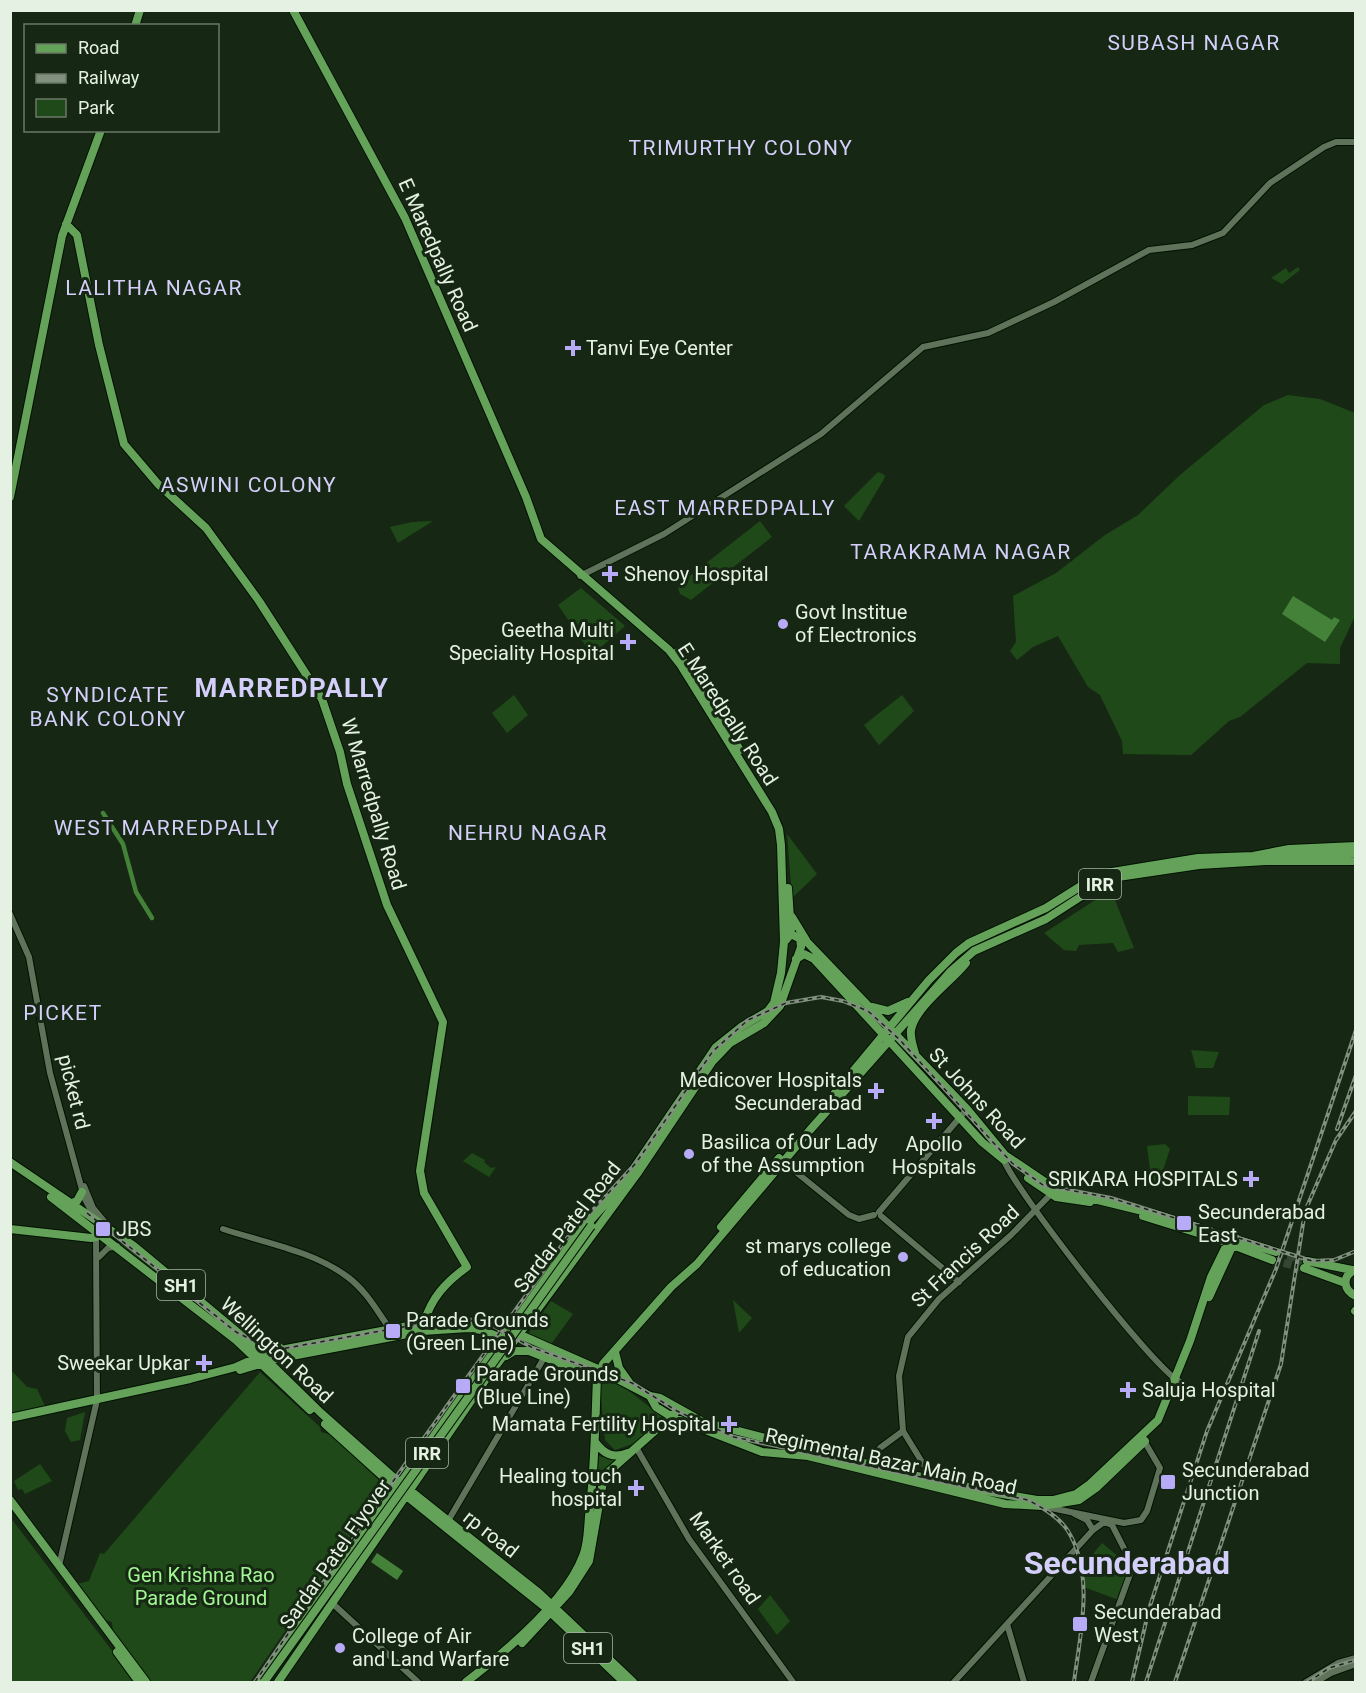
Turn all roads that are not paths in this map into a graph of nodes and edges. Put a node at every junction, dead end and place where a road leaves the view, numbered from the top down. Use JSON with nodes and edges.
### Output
{"nodes":[{"id":1,"x":293,"y":10,"type":"edge"},
{"id":2,"x":100,"y":132,"type":"edge"},
{"id":3,"x":1356,"y":142,"type":"edge"},
{"id":4,"x":66,"y":224,"type":"junction"},
{"id":5,"x":10,"y":497,"type":"edge"},
{"id":6,"x":582,"y":575,"type":"junction"},
{"id":7,"x":618,"y":605,"type":"junction"},
{"id":8,"x":1356,"y":846,"type":"edge"},
{"id":9,"x":1356,"y":854,"type":"edge"},
{"id":10,"x":1265,"y":858,"type":"junction"},
{"id":11,"x":1356,"y":861,"type":"edge"},
{"id":12,"x":1042,"y":910,"type":"junction"},
{"id":13,"x":790,"y":913,"type":"junction"},
{"id":14,"x":10,"y":914,"type":"edge"},
{"id":15,"x":1046,"y":920,"type":"junction"},
{"id":16,"x":796,"y":936,"type":"junction"},
{"id":17,"x":784,"y":942,"type":"junction"},
{"id":18,"x":808,"y":943,"type":"junction"},
{"id":19,"x":971,"y":954,"type":"junction"},
{"id":20,"x":794,"y":963,"type":"junction"},
{"id":21,"x":915,"y":998,"type":"junction"},
{"id":22,"x":867,"y":1004,"type":"junction"},
{"id":23,"x":891,"y":1037,"type":"junction"},
{"id":24,"x":916,"y":1057,"type":"junction"},
{"id":25,"x":967,"y":1109,"type":"junction"},
{"id":26,"x":960,"y":1115,"type":"junction"},
{"id":27,"x":1003,"y":1157,"type":"junction"},
{"id":28,"x":781,"y":1160,"type":"junction"},
{"id":29,"x":10,"y":1162,"type":"edge"},
{"id":30,"x":10,"y":1168,"type":"edge"},
{"id":31,"x":79,"y":1175,"type":"junction"},
{"id":32,"x":624,"y":1183,"type":"junction"},
{"id":33,"x":82,"y":1192,"type":"junction"},
{"id":34,"x":1051,"y":1194,"type":"junction"},
{"id":35,"x":621,"y":1196,"type":"junction"},
{"id":36,"x":70,"y":1204,"type":"junction"},
{"id":37,"x":1036,"y":1212,"type":"junction"},
{"id":38,"x":878,"y":1214,"type":"junction"},
{"id":39,"x":79,"y":1218,"type":"junction"},
{"id":40,"x":10,"y":1225,"type":"edge"},
{"id":41,"x":592,"y":1227,"type":"junction"},
{"id":42,"x":10,"y":1229,"type":"edge"},
{"id":43,"x":223,"y":1229,"type":"dead end"},
{"id":44,"x":100,"y":1230,"type":"junction"},
{"id":45,"x":75,"y":1231,"type":"junction"},
{"id":46,"x":1206,"y":1236,"type":"junction"},
{"id":47,"x":1231,"y":1241,"type":"junction"},
{"id":48,"x":118,"y":1246,"type":"junction"},
{"id":49,"x":1220,"y":1255,"type":"junction"},
{"id":50,"x":98,"y":1259,"type":"junction"},
{"id":51,"x":1354,"y":1270,"type":"edge"},
{"id":52,"x":1329,"y":1275,"type":"junction"},
{"id":53,"x":959,"y":1282,"type":"junction"},
{"id":54,"x":1345,"y":1283,"type":"junction"},
{"id":55,"x":1356,"y":1298,"type":"edge"},
{"id":56,"x":517,"y":1320,"type":"junction"},
{"id":57,"x":424,"y":1323,"type":"junction"},
{"id":58,"x":500,"y":1324,"type":"junction"},
{"id":59,"x":390,"y":1329,"type":"junction"},
{"id":60,"x":509,"y":1330,"type":"junction"},
{"id":61,"x":522,"y":1333,"type":"junction"},
{"id":62,"x":241,"y":1335,"type":"junction"},
{"id":63,"x":498,"y":1338,"type":"junction"},
{"id":64,"x":513,"y":1344,"type":"junction"},
{"id":65,"x":293,"y":1347,"type":"junction"},
{"id":66,"x":615,"y":1352,"type":"junction"},
{"id":67,"x":504,"y":1356,"type":"junction"},
{"id":68,"x":544,"y":1358,"type":"junction"},
{"id":69,"x":261,"y":1359,"type":"junction"},
{"id":70,"x":600,"y":1370,"type":"junction"},
{"id":71,"x":597,"y":1378,"type":"junction"},
{"id":72,"x":1177,"y":1380,"type":"junction"},
{"id":73,"x":632,"y":1386,"type":"junction"},
{"id":74,"x":650,"y":1396,"type":"junction"},
{"id":75,"x":96,"y":1403,"type":"junction"},
{"id":76,"x":453,"y":1406,"type":"junction"},
{"id":77,"x":677,"y":1409,"type":"junction"},
{"id":78,"x":463,"y":1413,"type":"junction"},
{"id":79,"x":672,"y":1417,"type":"junction"},
{"id":80,"x":10,"y":1420,"type":"edge"},
{"id":81,"x":903,"y":1431,"type":"junction"},
{"id":82,"x":1144,"y":1439,"type":"junction"},
{"id":83,"x":595,"y":1441,"type":"junction"},
{"id":84,"x":637,"y":1449,"type":"junction"},
{"id":85,"x":843,"y":1462,"type":"junction"},
{"id":86,"x":868,"y":1464,"type":"junction"},
{"id":87,"x":425,"y":1469,"type":"junction"},
{"id":88,"x":933,"y":1480,"type":"junction"},
{"id":89,"x":597,"y":1482,"type":"junction"},
{"id":90,"x":399,"y":1486,"type":"junction"},
{"id":91,"x":409,"y":1494,"type":"junction"},
{"id":92,"x":420,"y":1499,"type":"junction"},
{"id":93,"x":10,"y":1500,"type":"edge"},
{"id":94,"x":1042,"y":1506,"type":"junction"},
{"id":95,"x":398,"y":1508,"type":"junction"},
{"id":96,"x":10,"y":1509,"type":"edge"},
{"id":97,"x":424,"y":1510,"type":"junction"},
{"id":98,"x":1070,"y":1511,"type":"junction"},
{"id":99,"x":448,"y":1521,"type":"junction"},
{"id":100,"x":369,"y":1529,"type":"junction"},
{"id":101,"x":1093,"y":1530,"type":"junction"},
{"id":102,"x":379,"y":1536,"type":"junction"},
{"id":103,"x":59,"y":1567,"type":"junction"},
{"id":104,"x":329,"y":1585,"type":"junction"},
{"id":105,"x":339,"y":1592,"type":"junction"},
{"id":106,"x":569,"y":1592,"type":"junction"},
{"id":107,"x":560,"y":1593,"type":"junction"},
{"id":108,"x":537,"y":1596,"type":"junction"},
{"id":109,"x":332,"y":1603,"type":"junction"},
{"id":110,"x":551,"y":1608,"type":"junction"},
{"id":111,"x":569,"y":1620,"type":"junction"},
{"id":112,"x":535,"y":1621,"type":"junction"},
{"id":113,"x":1007,"y":1624,"type":"junction"},
{"id":114,"x":1356,"y":1658,"type":"edge"},
{"id":115,"x":1356,"y":1664,"type":"edge"},
{"id":116,"x":1321,"y":1675,"type":"junction"},
{"id":117,"x":140,"y":1683,"type":"edge"},
{"id":118,"x":146,"y":1683,"type":"edge"},
{"id":119,"x":259,"y":1683,"type":"edge"},
{"id":120,"x":267,"y":1683,"type":"edge"},
{"id":121,"x":278,"y":1683,"type":"edge"},
{"id":122,"x":418,"y":1683,"type":"edge"},
{"id":123,"x":466,"y":1683,"type":"edge"},
{"id":124,"x":474,"y":1683,"type":"edge"},
{"id":125,"x":624,"y":1683,"type":"edge"},
{"id":126,"x":633,"y":1683,"type":"edge"},
{"id":127,"x":793,"y":1683,"type":"edge"},
{"id":128,"x":954,"y":1683,"type":"edge"},
{"id":129,"x":1024,"y":1683,"type":"edge"},
{"id":130,"x":1091,"y":1683,"type":"edge"},
{"id":131,"x":1306,"y":1683,"type":"edge"},
{"id":132,"x":1316,"y":1683,"type":"edge"}],
"edges":[{"from":1,"to":6,"type":"main road","name":"E Maredpally Road"},
{"from":2,"to":4,"type":"main road"},
{"from":3,"to":6,"type":"street"},
{"from":4,"to":5,"type":"main road"},
{"from":4,"to":57,"type":"main road","name":"W Marredpally Road"},
{"from":6,"to":7,"type":"main road","name":"E Maredpally Road"},
{"from":7,"to":13,"type":"main road","name":"E Maredpally Road"},
{"from":7,"to":17,"type":"main road","name":"E Maredpally Road"},
{"from":8,"to":10,"type":"main road"},
{"from":9,"to":10,"type":"main road","number":"IRR"},
{"from":10,"to":11,"type":"main road","number":"IRR"},
{"from":10,"to":12,"type":"main road","number":"IRR"},
{"from":10,"to":15,"type":"main road","number":"IRR"},
{"from":12,"to":15,"type":"main road"},
{"from":12,"to":21,"type":"main road","number":"IRR"},
{"from":13,"to":16,"type":"main road","name":"E Maredpally Road"},
{"from":13,"to":18,"type":"main road"},
{"from":14,"to":31,"type":"street","name":"picket rd"},
{"from":15,"to":19,"type":"main road","number":"IRR"},
{"from":16,"to":17,"type":"main road"},
{"from":16,"to":18,"type":"main road","name":"St Johns Road"},
{"from":16,"to":20,"type":"main road","name":"Sardar Patel Road","number":"IRR"},
{"from":17,"to":32,"type":"main road","name":"Sardar Patel Road","number":"IRR"},
{"from":18,"to":22,"type":"main road","name":"St Johns Road"},
{"from":19,"to":23,"type":"main road","number":"IRR"},
{"from":19,"to":24,"type":"main road"},
{"from":20,"to":23,"type":"main road","name":"St Johns Road"},
{"from":20,"to":35,"type":"main road","name":"Sardar Patel Road","number":"IRR"},
{"from":21,"to":22,"type":"main road","number":"IRR"},
{"from":21,"to":23,"type":"main road","number":"IRR"},
{"from":22,"to":23,"type":"main road","name":"St Johns Road"},
{"from":23,"to":24,"type":"main road","name":"St Johns Road"},
{"from":23,"to":26,"type":"main road","name":"St Johns Road"},
{"from":23,"to":28,"type":"main road"},
{"from":24,"to":25,"type":"main road","name":"St Johns Road"},
{"from":25,"to":26,"type":"street"},
{"from":25,"to":27,"type":"main road","name":"St Johns Road"},
{"from":26,"to":27,"type":"main road","name":"St Johns Road"},
{"from":26,"to":38,"type":"street"},
{"from":27,"to":34,"type":"main road","name":"St Johns Road"},
{"from":27,"to":37,"type":"street"},
{"from":27,"to":47,"type":"main road","name":"St Johns Road"},
{"from":28,"to":38,"type":"street"},
{"from":28,"to":66,"type":"main road"},
{"from":29,"to":36,"type":"main road","name":"Wellington Road","number":"SH1"},
{"from":30,"to":39,"type":"main road","number":"SH1"},
{"from":31,"to":33,"type":"street","name":"picket rd"},
{"from":31,"to":44,"type":"street","name":"picket rd"},
{"from":32,"to":41,"type":"main road","name":"Sardar Patel Flyover","number":"IRR"},
{"from":32,"to":56,"type":"main road","name":"Sardar Patel Road","number":"IRR"},
{"from":33,"to":36,"type":"main road"},
{"from":33,"to":44,"type":"street","name":"picket rd"},
{"from":34,"to":37,"type":"street","name":"St Francis Road"},
{"from":34,"to":46,"type":"main road","name":"St Johns Road"},
{"from":35,"to":41,"type":"main road","name":"Sardar Patel Flyover","number":"IRR"},
{"from":35,"to":61,"type":"main road","name":"Sardar Patel Road","number":"IRR"},
{"from":36,"to":44,"type":"main road","name":"Wellington Road","number":"SH1"},
{"from":37,"to":53,"type":"street","name":"St Francis Road"},
{"from":37,"to":72,"type":"street"},
{"from":38,"to":53,"type":"street"},
{"from":39,"to":44,"type":"main road","number":"SH1"},
{"from":39,"to":45,"type":"main road"},
{"from":40,"to":45,"type":"main road"},
{"from":41,"to":120,"type":"main road","name":"Sardar Patel Flyover","number":"IRR","bridge":true},
{"from":42,"to":44,"type":"main road"},
{"from":43,"to":59,"type":"street"},
{"from":44,"to":45,"type":"main road"},
{"from":44,"to":48,"type":"main road","number":"SH1"},
{"from":44,"to":50,"type":"street"},
{"from":44,"to":62,"type":"main road","name":"Wellington Road","number":"SH1"},
{"from":46,"to":47,"type":"main road","name":"St Johns Road"},
{"from":46,"to":49,"type":"main road"},
{"from":47,"to":47,"type":"main road","name":"St Johns Road"},
{"from":47,"to":49,"type":"main road","name":"Regimental Bazar Main Road"},
{"from":47,"to":72,"type":"main road","name":"Regimental Bazar Main Road"},
{"from":48,"to":50,"type":"street"},
{"from":48,"to":69,"type":"main road","number":"SH1"},
{"from":49,"to":72,"type":"main road","name":"Regimental Bazar Main Road"},
{"from":50,"to":75,"type":"street"},
{"from":51,"to":52,"type":"main road"},
{"from":51,"to":54,"type":"main road"},
{"from":52,"to":54,"type":"main road"},
{"from":52,"to":55,"type":"main road"},
{"from":53,"to":81,"type":"street","name":"St Francis Road"},
{"from":54,"to":55,"type":"main road"},
{"from":56,"to":58,"type":"main road"},
{"from":56,"to":60,"type":"main road","name":"Sardar Patel Road","number":"IRR"},
{"from":56,"to":61,"type":"main road"},
{"from":57,"to":58,"type":"main road"},
{"from":57,"to":59,"type":"main road"},
{"from":58,"to":60,"type":"main road"},
{"from":58,"to":63,"type":"main road"},
{"from":59,"to":65,"type":"main road"},
{"from":60,"to":61,"type":"main road"},
{"from":60,"to":63,"type":"main road","name":"Sardar Patel Road","number":"IRR"},
{"from":61,"to":64,"type":"main road","name":"Sardar Patel Road","number":"IRR"},
{"from":61,"to":70,"type":"main road","name":"Regimental Bazar Main Road"},
{"from":62,"to":65,"type":"main road"},
{"from":62,"to":69,"type":"main road","name":"Wellington Road","number":"SH1"},
{"from":63,"to":64,"type":"main road"},
{"from":63,"to":67,"type":"main road"},
{"from":63,"to":69,"type":"main road"},
{"from":63,"to":76,"type":"main road","name":"Sardar Patel Road","number":"IRR"},
{"from":64,"to":67,"type":"main road","name":"Sardar Patel Road","number":"IRR"},
{"from":65,"to":69,"type":"main road"},
{"from":66,"to":70,"type":"main road"},
{"from":66,"to":73,"type":"main road"},
{"from":67,"to":68,"type":"main road"},
{"from":67,"to":78,"type":"main road","name":"Sardar Patel Road","number":"IRR"},
{"from":68,"to":71,"type":"main road"},
{"from":68,"to":99,"type":"street"},
{"from":69,"to":75,"type":"main road"},
{"from":69,"to":90,"type":"main road","number":"SH1"},
{"from":70,"to":71,"type":"main road"},
{"from":70,"to":73,"type":"main road","name":"Regimental Bazar Main Road"},
{"from":71,"to":83,"type":"main road"},
{"from":72,"to":82,"type":"main road","name":"Regimental Bazar Main Road"},
{"from":73,"to":74,"type":"main road","name":"Regimental Bazar Main Road"},
{"from":74,"to":77,"type":"main road","name":"Regimental Bazar Main Road"},
{"from":74,"to":79,"type":"main road","name":"Regimental Bazar Main Road"},
{"from":75,"to":80,"type":"main road"},
{"from":75,"to":103,"type":"street"},
{"from":76,"to":78,"type":"main road"},
{"from":76,"to":90,"type":"main road","name":"Sardar Patel Road","number":"IRR"},
{"from":77,"to":79,"type":"main road"},
{"from":77,"to":85,"type":"main road","name":"Regimental Bazar Main Road"},
{"from":78,"to":87,"type":"main road","name":"Sardar Patel Road","number":"IRR"},
{"from":79,"to":84,"type":"main road"},
{"from":79,"to":85,"type":"main road","name":"Regimental Bazar Main Road"},
{"from":81,"to":86,"type":"street"},
{"from":81,"to":88,"type":"street","name":"St Francis Road"},
{"from":82,"to":88,"type":"main road","name":"Regimental Bazar Main Road"},
{"from":82,"to":94,"type":"main road","name":"Regimental Bazar Main Road"},
{"from":82,"to":98,"type":"street"},
{"from":83,"to":84,"type":"main road"},
{"from":83,"to":89,"type":"main road"},
{"from":84,"to":89,"type":"main road"},
{"from":84,"to":127,"type":"street","name":"Market road"},
{"from":85,"to":86,"type":"main road","name":"Regimental Bazar Main Road"},
{"from":85,"to":94,"type":"main road","name":"Regimental Bazar Main Road"},
{"from":86,"to":88,"type":"main road","name":"Regimental Bazar Main Road"},
{"from":87,"to":91,"type":"main road","name":"Sardar Patel Road","number":"IRR"},
{"from":87,"to":92,"type":"main road"},
{"from":89,"to":106,"type":"main road"},
{"from":89,"to":107,"type":"main road"},
{"from":90,"to":91,"type":"main road","number":"SH1"},
{"from":90,"to":100,"type":"main road","name":"Sardar Patel Road","number":"IRR"},
{"from":91,"to":92,"type":"main road","name":"rp road","number":"SH1"},
{"from":91,"to":95,"type":"main road","name":"Sardar Patel Road","number":"IRR"},
{"from":91,"to":97,"type":"main road","name":"rp road","number":"SH1"},
{"from":92,"to":99,"type":"main road","name":"rp road","number":"SH1"},
{"from":93,"to":103,"type":"main road"},
{"from":94,"to":98,"type":"street"},
{"from":95,"to":97,"type":"main road"},
{"from":95,"to":102,"type":"main road","name":"Sardar Patel Road","number":"IRR"},
{"from":96,"to":117,"type":"main road"},
{"from":97,"to":108,"type":"main road","name":"rp road","number":"SH1"},
{"from":98,"to":101,"type":"street"},
{"from":99,"to":108,"type":"main road","name":"rp road","number":"SH1"},
{"from":100,"to":102,"type":"main road"},
{"from":100,"to":104,"type":"main road","name":"Sardar Patel Road","number":"IRR"},
{"from":101,"to":113,"type":"street"},
{"from":101,"to":130,"type":"street"},
{"from":102,"to":105,"type":"main road","name":"Sardar Patel Road","number":"IRR"},
{"from":103,"to":118,"type":"main road"},
{"from":104,"to":105,"type":"main road"},
{"from":104,"to":119,"type":"main road","name":"Sardar Patel Road","number":"IRR"},
{"from":105,"to":109,"type":"main road","name":"Sardar Patel Road","number":"IRR"},
{"from":106,"to":110,"type":"main road"},
{"from":106,"to":111,"type":"main road"},
{"from":107,"to":108,"type":"main road"},
{"from":107,"to":110,"type":"main road"},
{"from":108,"to":110,"type":"main road","name":"rp road","number":"SH1"},
{"from":108,"to":112,"type":"main road"},
{"from":109,"to":121,"type":"main road","name":"Sardar Patel Road","number":"IRR"},
{"from":109,"to":122,"type":"street"},
{"from":110,"to":111,"type":"main road","number":"SH1"},
{"from":110,"to":112,"type":"main road"},
{"from":110,"to":124,"type":"main road"},
{"from":110,"to":125,"type":"main road","number":"SH1"},
{"from":111,"to":126,"type":"main road","number":"SH1"},
{"from":112,"to":123,"type":"main road"},
{"from":113,"to":128,"type":"street"},
{"from":113,"to":129,"type":"street"},
{"from":114,"to":116,"type":"street"},
{"from":115,"to":116,"type":"street"},
{"from":116,"to":131,"type":"street"},
{"from":116,"to":132,"type":"street"}]}
